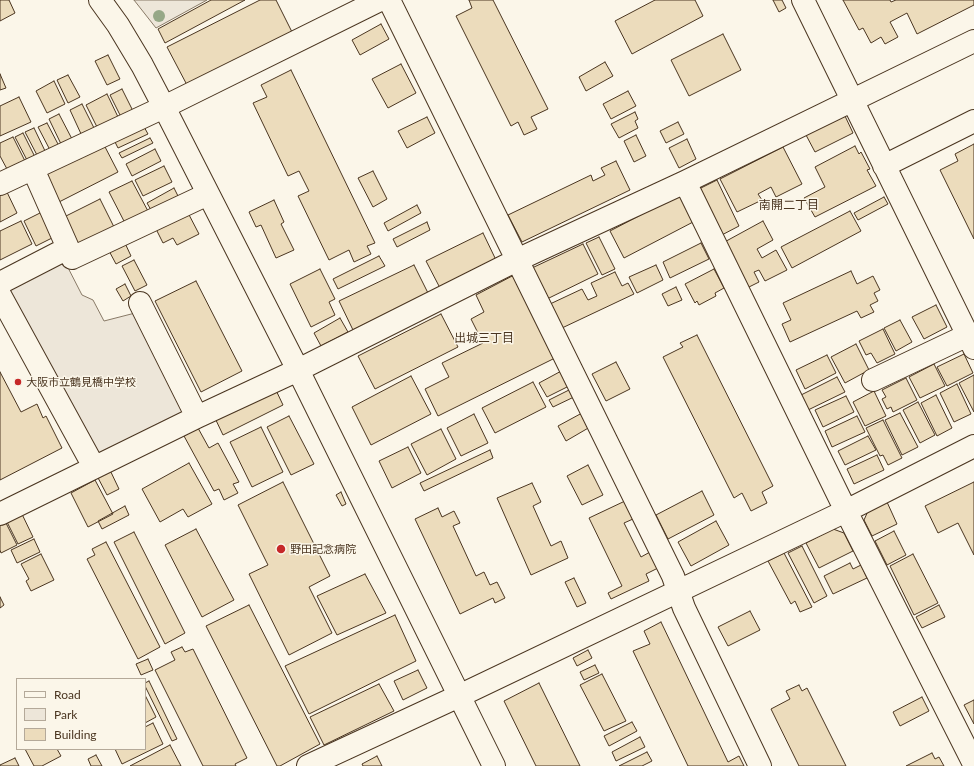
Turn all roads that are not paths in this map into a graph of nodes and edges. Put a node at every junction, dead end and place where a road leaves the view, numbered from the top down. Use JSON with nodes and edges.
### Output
{"nodes":[{"id":1,"x":100,"y":0,"type":"edge"},
{"id":2,"x":380,"y":0,"type":"edge"},
{"id":3,"x":389,"y":0,"type":"edge"},
{"id":4,"x":803,"y":0,"type":"edge"},
{"id":5,"x":974,"y":41,"type":"edge"},
{"id":6,"x":852,"y":100,"type":"junction"},
{"id":7,"x":164,"y":107,"type":"junction"},
{"id":8,"x":974,"y":121,"type":"edge"},
{"id":9,"x":884,"y":166,"type":"junction"},
{"id":10,"x":32,"y":169,"type":"junction"},
{"id":11,"x":685,"y":182,"type":"junction"},
{"id":12,"x":0,"y":184,"type":"edge"},
{"id":13,"x":208,"y":194,"type":"junction"},
{"id":14,"x":68,"y":248,"type":"junction"},
{"id":15,"x":517,"y":260,"type":"junction"},
{"id":16,"x":0,"y":283,"type":"edge"},
{"id":17,"x":0,"y":296,"type":"edge"},
{"id":18,"x":140,"y":304,"type":"dead end"},
{"id":19,"x":971,"y":342,"type":"edge"},
{"id":20,"x":298,"y":370,"type":"junction"},
{"id":21,"x":873,"y":380,"type":"dead end"},
{"id":22,"x":197,"y":417,"type":"junction"},
{"id":23,"x":974,"y":446,"type":"edge"},
{"id":24,"x":94,"y":467,"type":"junction"},
{"id":25,"x":846,"y":511,"type":"junction"},
{"id":26,"x":0,"y":514,"type":"edge"},
{"id":27,"x":678,"y":592,"type":"junction"},
{"id":28,"x":459,"y":696,"type":"junction"},
{"id":29,"x":974,"y":764,"type":"edge"},
{"id":30,"x":313,"y":765,"type":"edge"},
{"id":31,"x":494,"y":766,"type":"edge"},
{"id":32,"x":760,"y":766,"type":"edge"}],
"edges":[{"from":1,"to":7,"type":"street"},
{"from":2,"to":7,"type":"street"},
{"from":3,"to":15,"type":"street"},
{"from":4,"to":6,"type":"street"},
{"from":5,"to":6,"type":"street"},
{"from":6,"to":9,"type":"street"},
{"from":6,"to":11,"type":"street"},
{"from":7,"to":10,"type":"street"},
{"from":7,"to":13,"type":"street"},
{"from":8,"to":9,"type":"street"},
{"from":9,"to":19,"type":"street"},
{"from":10,"to":12,"type":"street"},
{"from":10,"to":14,"type":"street"},
{"from":11,"to":15,"type":"street"},
{"from":11,"to":25,"type":"street"},
{"from":13,"to":14,"type":"street"},
{"from":13,"to":20,"type":"street"},
{"from":14,"to":16,"type":"street"},
{"from":15,"to":20,"type":"street"},
{"from":15,"to":27,"type":"street"},
{"from":17,"to":24,"type":"street"},
{"from":18,"to":22,"type":"street"},
{"from":19,"to":21,"type":"street"},
{"from":20,"to":22,"type":"street"},
{"from":20,"to":28,"type":"street"},
{"from":22,"to":24,"type":"street"},
{"from":23,"to":25,"type":"street"},
{"from":24,"to":26,"type":"street"},
{"from":25,"to":27,"type":"street"},
{"from":25,"to":29,"type":"street"},
{"from":27,"to":28,"type":"street"},
{"from":27,"to":32,"type":"street"},
{"from":28,"to":30,"type":"street"},
{"from":28,"to":31,"type":"street"}]}
